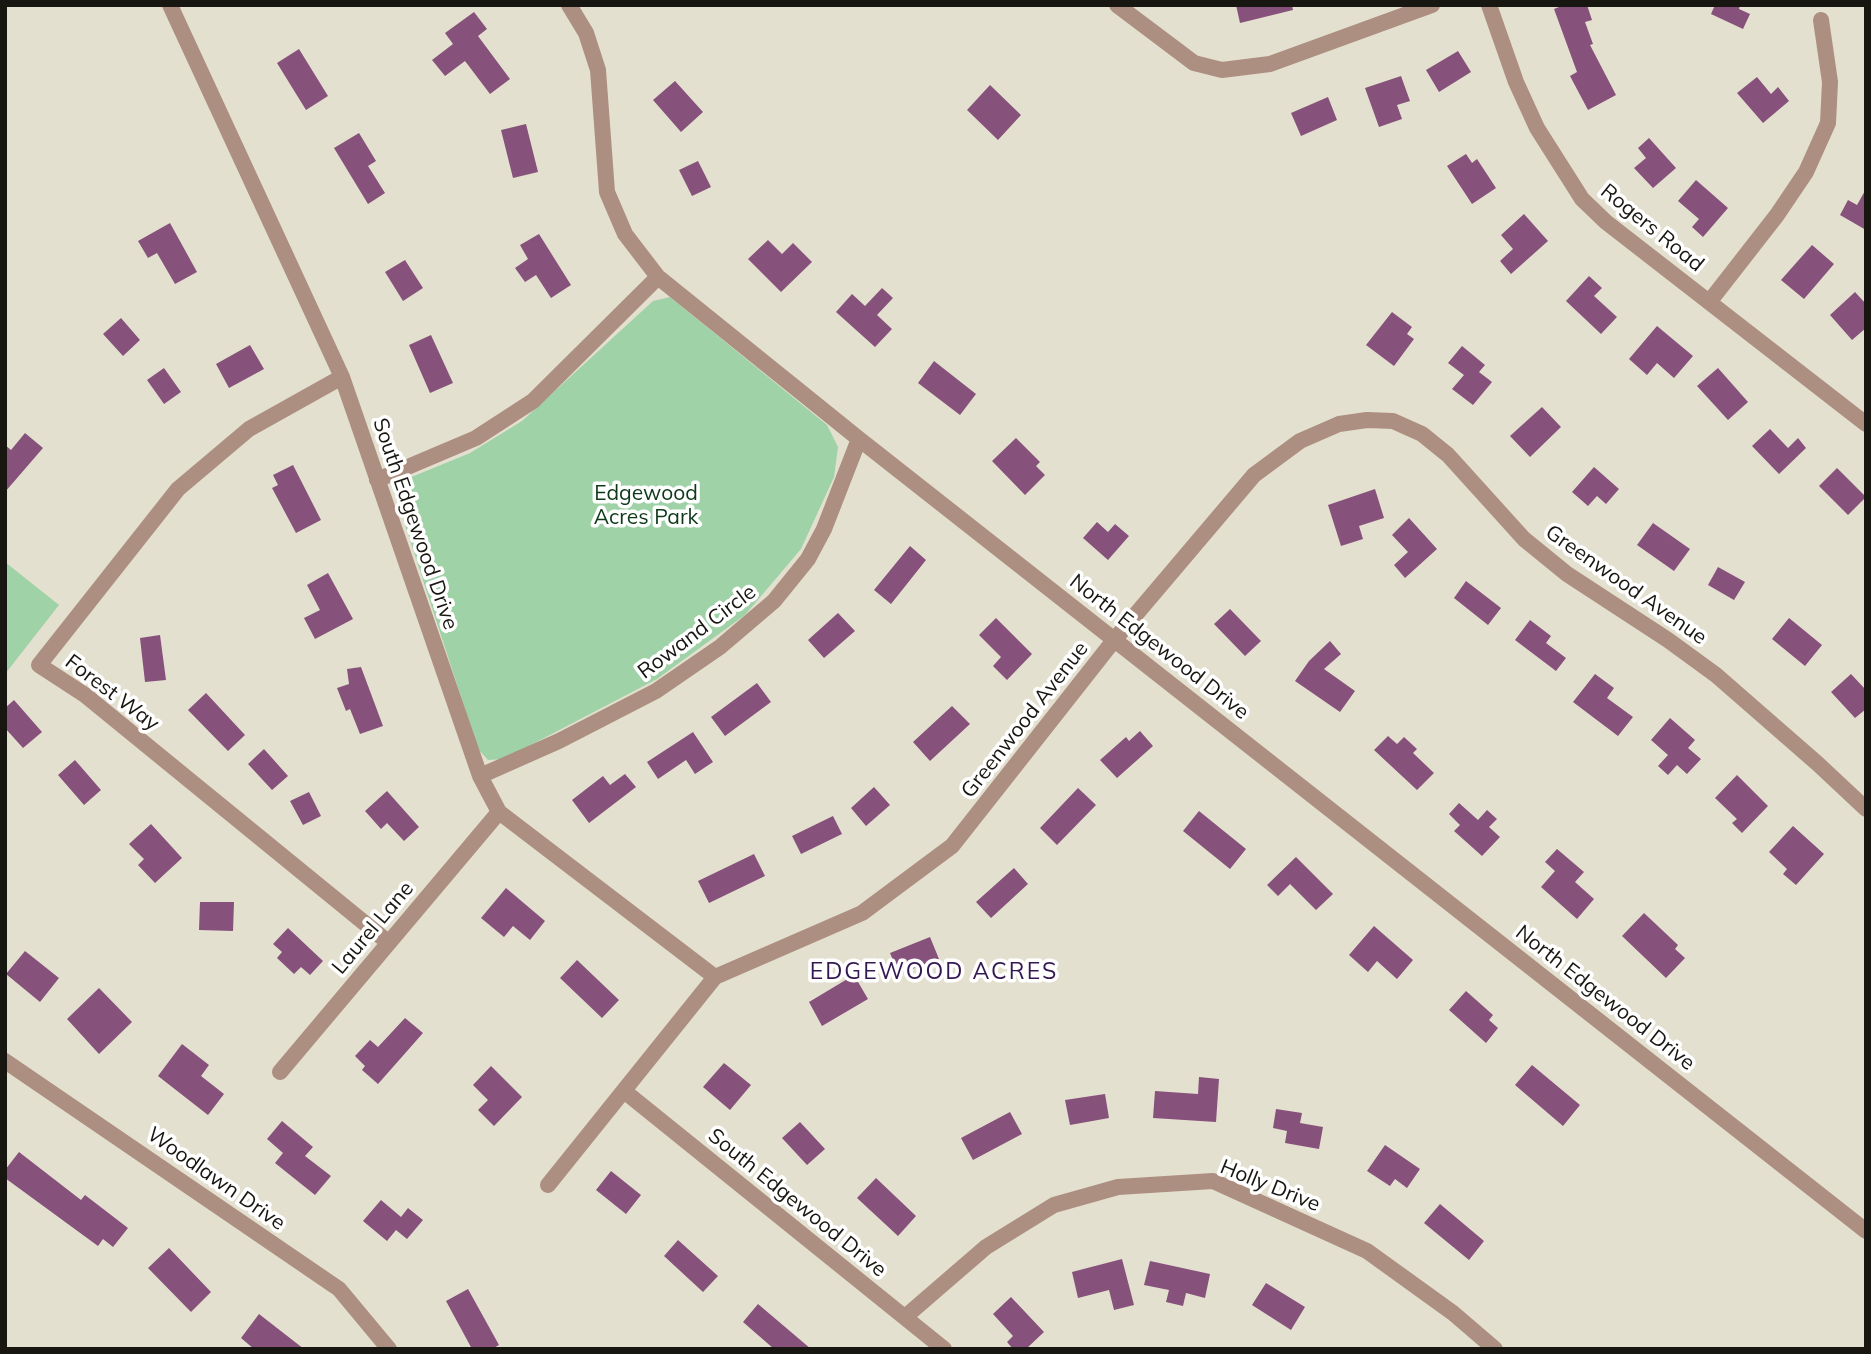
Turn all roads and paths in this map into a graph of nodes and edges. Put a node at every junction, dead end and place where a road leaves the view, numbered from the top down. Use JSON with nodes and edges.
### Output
{"nodes":[{"id":1,"x":170,"y":5,"type":"edge"},
{"id":2,"x":569,"y":5,"type":"edge"},
{"id":3,"x":1116,"y":5,"type":"edge"},
{"id":4,"x":1432,"y":5,"type":"edge"},
{"id":5,"x":1489,"y":5,"type":"edge"},
{"id":6,"x":1821,"y":20,"type":"dead end"},
{"id":7,"x":659,"y":277,"type":"junction"},
{"id":8,"x":1710,"y":301,"type":"junction"},
{"id":9,"x":342,"y":377,"type":"junction"},
{"id":10,"x":1866,"y":424,"type":"edge"},
{"id":11,"x":859,"y":439,"type":"junction"},
{"id":12,"x":377,"y":480,"type":"junction"},
{"id":13,"x":1115,"y":639,"type":"junction"},
{"id":14,"x":480,"y":776,"type":"junction"},
{"id":15,"x":1866,"y":809,"type":"edge"},
{"id":16,"x":499,"y":812,"type":"junction"},
{"id":17,"x":389,"y":943,"type":"junction"},
{"id":18,"x":715,"y":977,"type":"junction"},
{"id":19,"x":5,"y":1061,"type":"edge"},
{"id":20,"x":280,"y":1072,"type":"dead end"},
{"id":21,"x":624,"y":1091,"type":"junction"},
{"id":22,"x":548,"y":1185,"type":"dead end"},
{"id":23,"x":1866,"y":1231,"type":"edge"},
{"id":24,"x":905,"y":1317,"type":"junction"},
{"id":25,"x":388,"y":1349,"type":"edge"},
{"id":26,"x":944,"y":1349,"type":"edge"},
{"id":27,"x":1495,"y":1349,"type":"edge"}],
"edges":[{"from":1,"to":9,"type":"street","name":"South Edgewood Drive"},
{"from":2,"to":7,"type":"street","name":"North Edgewood Drive"},
{"from":3,"to":4,"type":"street"},
{"from":5,"to":8,"type":"street","name":"Rogers Road"},
{"from":6,"to":8,"type":"street"},
{"from":7,"to":11,"type":"street","name":"North Edgewood Drive"},
{"from":7,"to":12,"type":"street"},
{"from":8,"to":10,"type":"street","name":"Rogers Road"},
{"from":9,"to":12,"type":"street","name":"South Edgewood Drive"},
{"from":9,"to":17,"type":"street","name":"Forest Way"},
{"from":11,"to":13,"type":"street","name":"North Edgewood Drive"},
{"from":11,"to":14,"type":"street","name":"Rowand Circle"},
{"from":12,"to":14,"type":"street","name":"South Edgewood Drive"},
{"from":13,"to":15,"type":"street","name":"Greenwood Avenue"},
{"from":13,"to":18,"type":"street","name":"Greenwood Avenue"},
{"from":13,"to":23,"type":"street","name":"North Edgewood Drive"},
{"from":14,"to":16,"type":"street","name":"South Edgewood Drive"},
{"from":16,"to":17,"type":"street","name":"Laurel Lane"},
{"from":16,"to":18,"type":"street","name":"South Edgewood Drive"},
{"from":17,"to":20,"type":"street","name":"Laurel Lane"},
{"from":18,"to":21,"type":"street","name":"Greenwood Avenue"},
{"from":19,"to":25,"type":"street","name":"Woodlawn Drive"},
{"from":21,"to":22,"type":"street","name":"Greenwood Avenue"},
{"from":21,"to":24,"type":"street","name":"South Edgewood Drive"},
{"from":24,"to":26,"type":"street","name":"South Edgewood Drive"},
{"from":24,"to":27,"type":"street","name":"Holly Drive"}]}
